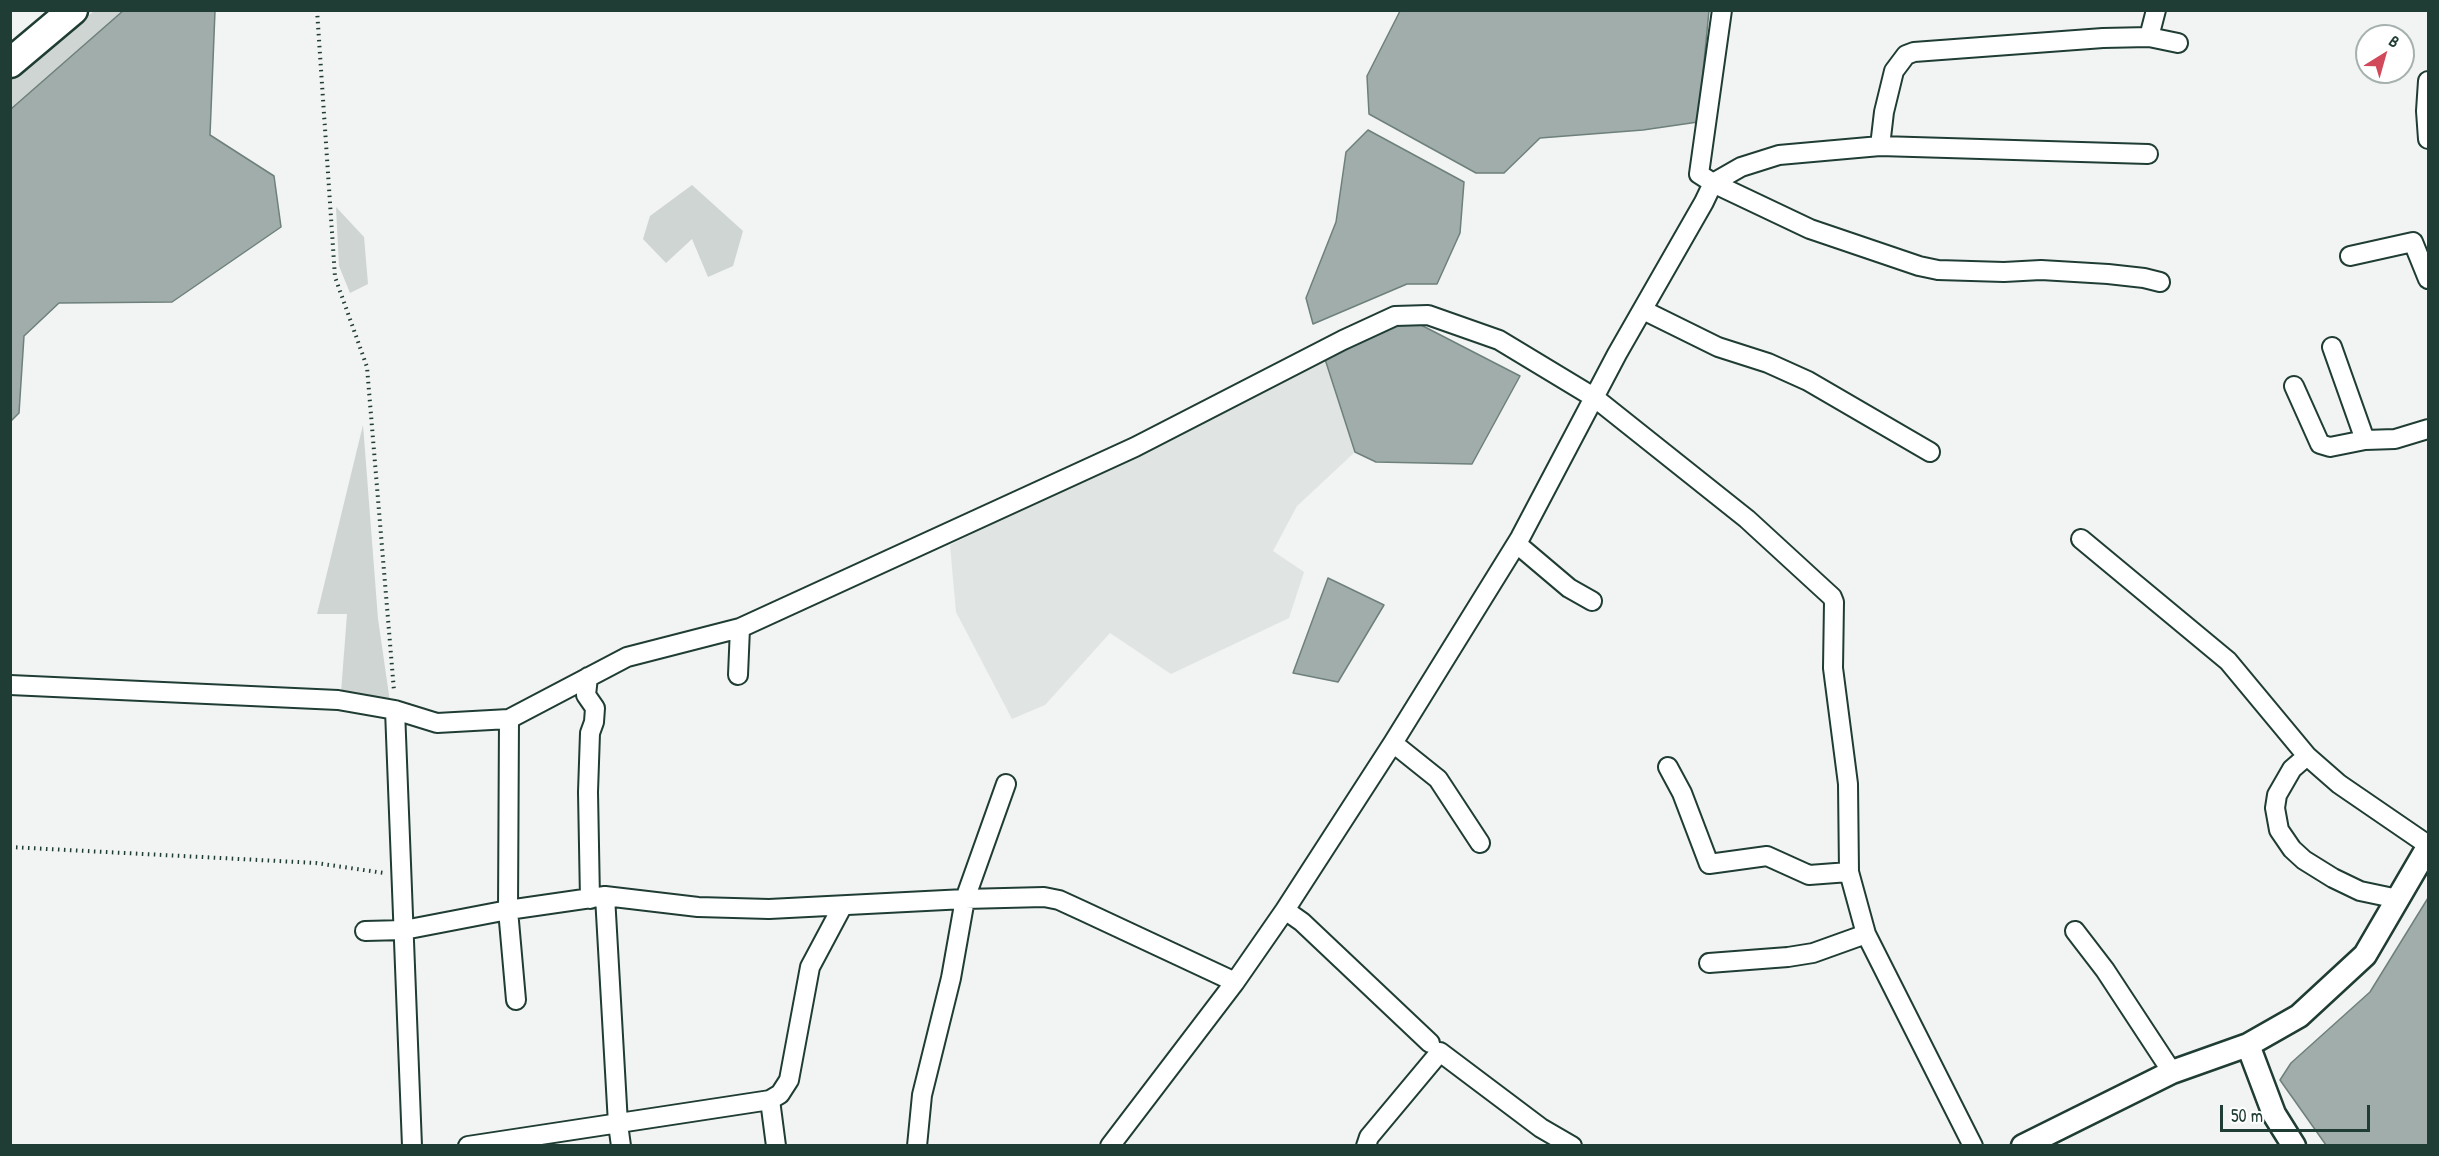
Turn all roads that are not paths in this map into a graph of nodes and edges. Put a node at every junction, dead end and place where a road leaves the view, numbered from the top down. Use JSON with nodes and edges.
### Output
{"nodes":[{"id":1,"x":73,"y":10,"type":"edge"},
{"id":2,"x":1722,"y":10,"type":"edge"},
{"id":3,"x":2156,"y":10,"type":"edge"},
{"id":4,"x":2149,"y":37,"type":"junction"},
{"id":5,"x":2178,"y":43,"type":"dead end"},
{"id":6,"x":10,"y":63,"type":"edge"},
{"id":7,"x":2428,"y":81,"type":"edge"},
{"id":8,"x":2428,"y":139,"type":"edge"},
{"id":9,"x":1880,"y":146,"type":"junction"},
{"id":10,"x":2148,"y":154,"type":"dead end"},
{"id":11,"x":1713,"y":183,"type":"junction"},
{"id":12,"x":2423,"y":248,"type":"edge"},
{"id":13,"x":2350,"y":256,"type":"dead end"},
{"id":14,"x":2428,"y":279,"type":"edge"},
{"id":15,"x":2160,"y":282,"type":"dead end"},
{"id":16,"x":1643,"y":309,"type":"junction"},
{"id":17,"x":2332,"y":347,"type":"dead end"},
{"id":18,"x":2294,"y":386,"type":"dead end"},
{"id":19,"x":1595,"y":398,"type":"junction"},
{"id":20,"x":2428,"y":429,"type":"edge"},
{"id":21,"x":2365,"y":440,"type":"junction"},
{"id":22,"x":1930,"y":452,"type":"dead end"},
{"id":23,"x":2081,"y":539,"type":"dead end"},
{"id":24,"x":1517,"y":543,"type":"junction"},
{"id":25,"x":1592,"y":601,"type":"dead end"},
{"id":26,"x":741,"y":628,"type":"junction"},
{"id":27,"x":738,"y":675,"type":"dead end"},
{"id":28,"x":588,"y":677,"type":"junction"},
{"id":29,"x":10,"y":685,"type":"edge"},
{"id":30,"x":395,"y":710,"type":"junction"},
{"id":31,"x":509,"y":719,"type":"junction"},
{"id":32,"x":1393,"y":743,"type":"junction"},
{"id":33,"x":2307,"y":756,"type":"junction"},
{"id":34,"x":1668,"y":767,"type":"dead end"},
{"id":35,"x":1006,"y":784,"type":"dead end"},
{"id":36,"x":1480,"y":843,"type":"dead end"},
{"id":37,"x":2428,"y":846,"type":"edge"},
{"id":38,"x":1849,"y":872,"type":"junction"},
{"id":39,"x":598,"y":897,"type":"junction"},
{"id":40,"x":965,"y":899,"type":"junction"},
{"id":41,"x":2398,"y":899,"type":"junction"},
{"id":42,"x":842,"y":906,"type":"junction"},
{"id":43,"x":508,"y":910,"type":"junction"},
{"id":44,"x":1285,"y":910,"type":"junction"},
{"id":45,"x":404,"y":930,"type":"junction"},
{"id":46,"x":365,"y":931,"type":"dead end"},
{"id":47,"x":2075,"y":931,"type":"dead end"},
{"id":48,"x":1866,"y":933,"type":"junction"},
{"id":49,"x":1709,"y":963,"type":"dead end"},
{"id":50,"x":1235,"y":982,"type":"junction"},
{"id":51,"x":516,"y":1000,"type":"dead end"},
{"id":52,"x":1430,"y":1043,"type":"dead end"},
{"id":53,"x":2248,"y":1045,"type":"junction"},
{"id":54,"x":2172,"y":1072,"type":"junction"},
{"id":55,"x":770,"y":1101,"type":"junction"},
{"id":56,"x":618,"y":1124,"type":"junction"},
{"id":57,"x":412,"y":1146,"type":"edge"},
{"id":58,"x":468,"y":1146,"type":"edge"},
{"id":59,"x":621,"y":1146,"type":"edge"},
{"id":60,"x":776,"y":1146,"type":"edge"},
{"id":61,"x":916,"y":1146,"type":"edge"},
{"id":62,"x":1110,"y":1146,"type":"edge"},
{"id":63,"x":1366,"y":1146,"type":"edge"},
{"id":64,"x":1572,"y":1146,"type":"edge"},
{"id":65,"x":1973,"y":1146,"type":"edge"},
{"id":66,"x":2023,"y":1146,"type":"edge"},
{"id":67,"x":2294,"y":1146,"type":"edge"}],
"edges":[{"from":1,"to":6,"type":"main road"},
{"from":2,"to":11,"type":"street"},
{"from":3,"to":4,"type":"street"},
{"from":4,"to":5,"type":"street"},
{"from":4,"to":9,"type":"street"},
{"from":7,"to":8,"type":"street"},
{"from":9,"to":10,"type":"street"},
{"from":9,"to":11,"type":"street"},
{"from":11,"to":15,"type":"street"},
{"from":11,"to":16,"type":"street"},
{"from":12,"to":13,"type":"street"},
{"from":12,"to":14,"type":"street"},
{"from":16,"to":19,"type":"street"},
{"from":16,"to":22,"type":"street"},
{"from":17,"to":21,"type":"street"},
{"from":18,"to":21,"type":"street"},
{"from":19,"to":24,"type":"street"},
{"from":19,"to":26,"type":"street"},
{"from":19,"to":38,"type":"street"},
{"from":20,"to":21,"type":"street"},
{"from":23,"to":33,"type":"street"},
{"from":24,"to":25,"type":"street"},
{"from":24,"to":32,"type":"street"},
{"from":26,"to":27,"type":"street"},
{"from":26,"to":28,"type":"street"},
{"from":28,"to":31,"type":"street"},
{"from":28,"to":39,"type":"street"},
{"from":29,"to":30,"type":"street"},
{"from":30,"to":31,"type":"street"},
{"from":30,"to":45,"type":"street"},
{"from":31,"to":43,"type":"street"},
{"from":32,"to":36,"type":"street"},
{"from":32,"to":44,"type":"street"},
{"from":33,"to":37,"type":"street"},
{"from":33,"to":41,"type":"street"},
{"from":34,"to":38,"type":"street"},
{"from":35,"to":40,"type":"street"},
{"from":37,"to":41,"type":"street"},
{"from":38,"to":48,"type":"street"},
{"from":39,"to":42,"type":"street"},
{"from":39,"to":43,"type":"street"},
{"from":39,"to":56,"type":"street"},
{"from":40,"to":42,"type":"street"},
{"from":40,"to":50,"type":"street"},
{"from":40,"to":61,"type":"street"},
{"from":41,"to":53,"type":"street"},
{"from":42,"to":55,"type":"street"},
{"from":43,"to":45,"type":"street"},
{"from":43,"to":51,"type":"street"},
{"from":44,"to":50,"type":"street"},
{"from":44,"to":52,"type":"street"},
{"from":45,"to":46,"type":"street"},
{"from":45,"to":57,"type":"street"},
{"from":47,"to":54,"type":"street"},
{"from":48,"to":49,"type":"street"},
{"from":48,"to":65,"type":"street"},
{"from":50,"to":62,"type":"street"},
{"from":53,"to":54,"type":"street"},
{"from":53,"to":67,"type":"street"},
{"from":54,"to":66,"type":"street"},
{"from":55,"to":56,"type":"street"},
{"from":55,"to":60,"type":"street"},
{"from":56,"to":58,"type":"street"},
{"from":56,"to":59,"type":"street"},
{"from":63,"to":64,"type":"street"}]}
